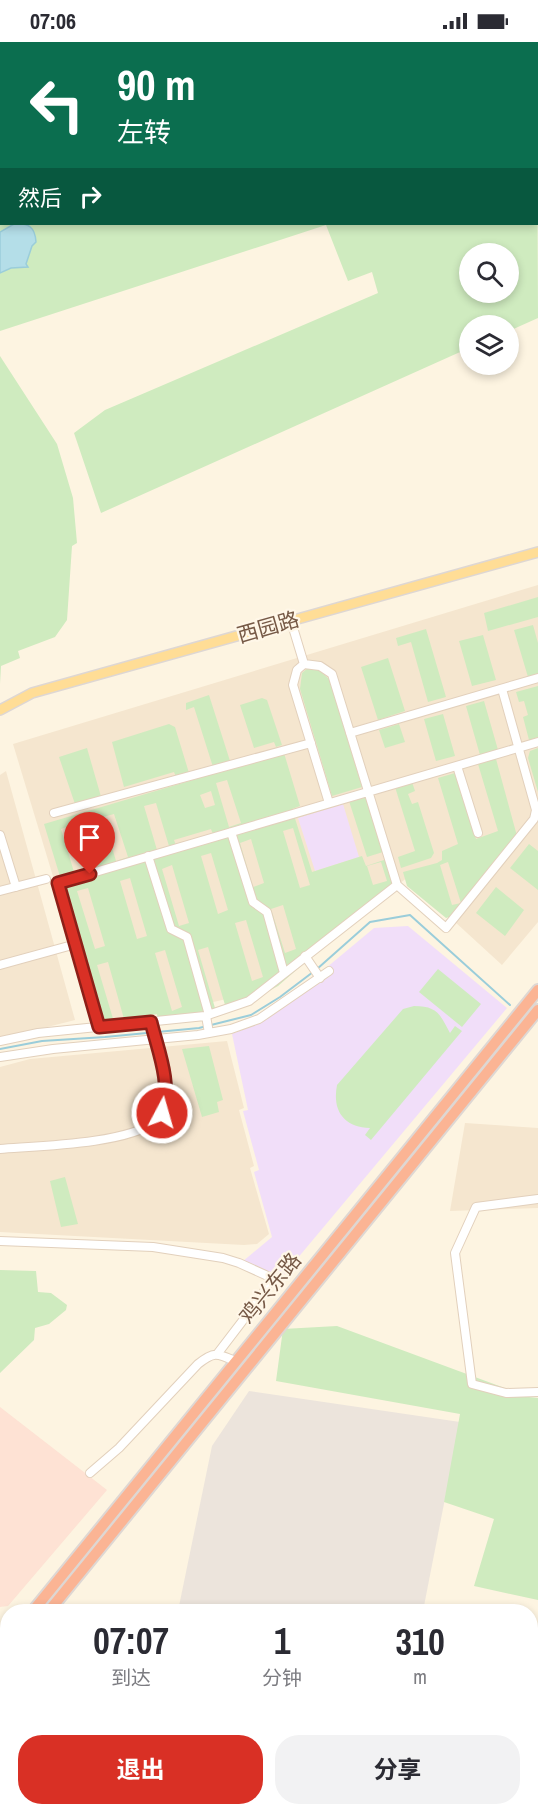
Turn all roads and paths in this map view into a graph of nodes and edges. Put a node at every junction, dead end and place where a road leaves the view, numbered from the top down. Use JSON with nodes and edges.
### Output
{"nodes":[{"id":1,"x":538,"y":552,"type":"edge"},
{"id":2,"x":291,"y":621,"type":"junction"},
{"id":3,"x":304,"y":664,"type":"junction"},
{"id":4,"x":538,"y":678,"type":"edge"},
{"id":5,"x":502,"y":689,"type":"junction"},
{"id":6,"x":0,"y":710,"type":"edge"},
{"id":7,"x":350,"y":733,"type":"junction"},
{"id":8,"x":538,"y":742,"type":"edge"},
{"id":9,"x":310,"y":743,"type":"junction"},
{"id":10,"x":519,"y":748,"type":"junction"},
{"id":11,"x":457,"y":766,"type":"junction"},
{"id":12,"x":368,"y":791,"type":"junction"},
{"id":13,"x":329,"y":803,"type":"junction"},
{"id":14,"x":54,"y":813,"type":"dead end"},
{"id":15,"x":231,"y":832,"type":"junction"},
{"id":16,"x":478,"y":833,"type":"dead end"},
{"id":17,"x":0,"y":835,"type":"edge"},
{"id":18,"x":148,"y":856,"type":"junction"},
{"id":19,"x":46,"y":879,"type":"dead end"},
{"id":20,"x":397,"y":885,"type":"junction"},
{"id":21,"x":16,"y":887,"type":"junction"},
{"id":22,"x":0,"y":891,"type":"edge"},
{"id":23,"x":75,"y":944,"type":"junction"},
{"id":24,"x":305,"y":956,"type":"junction"},
{"id":25,"x":0,"y":965,"type":"edge"},
{"id":26,"x":329,"y":971,"type":"dead end"},
{"id":27,"x":284,"y":973,"type":"junction"},
{"id":28,"x":320,"y":978,"type":"junction"},
{"id":29,"x":538,"y":990,"type":"edge"},
{"id":30,"x":538,"y":1010,"type":"edge"},
{"id":31,"x":207,"y":1015,"type":"junction"},
{"id":32,"x":151,"y":1022,"type":"junction"},
{"id":33,"x":99,"y":1027,"type":"junction"},
{"id":34,"x":209,"y":1033,"type":"junction"},
{"id":35,"x":155,"y":1039,"type":"junction"},
{"id":36,"x":0,"y":1041,"type":"edge"},
{"id":37,"x":0,"y":1057,"type":"edge"},
{"id":38,"x":0,"y":1149,"type":"edge"},
{"id":39,"x":538,"y":1199,"type":"edge"},
{"id":40,"x":0,"y":1241,"type":"edge"},
{"id":41,"x":218,"y":1353,"type":"junction"},
{"id":42,"x":235,"y":1361,"type":"junction"},
{"id":43,"x":538,"y":1392,"type":"edge"},
{"id":44,"x":90,"y":1473,"type":"dead end"},
{"id":45,"x":39,"y":1604,"type":"edge"},
{"id":46,"x":55,"y":1604,"type":"edge"}],
"edges":[{"from":1,"to":2,"type":"main road","name":"西园路"},
{"from":2,"to":3,"type":"street"},
{"from":2,"to":6,"type":"main road","name":"西园路"},
{"from":3,"to":7,"type":"street"},
{"from":3,"to":9,"type":"street"},
{"from":4,"to":5,"type":"street"},
{"from":5,"to":7,"type":"street"},
{"from":5,"to":10,"type":"street"},
{"from":7,"to":12,"type":"street"},
{"from":8,"to":10,"type":"street"},
{"from":9,"to":13,"type":"street"},
{"from":9,"to":14,"type":"street"},
{"from":10,"to":11,"type":"street"},
{"from":10,"to":20,"type":"street"},
{"from":11,"to":12,"type":"street"},
{"from":11,"to":16,"type":"street"},
{"from":12,"to":13,"type":"street"},
{"from":12,"to":20,"type":"street"},
{"from":13,"to":15,"type":"street"},
{"from":15,"to":18,"type":"street"},
{"from":15,"to":27,"type":"street"},
{"from":17,"to":21,"type":"street"},
{"from":18,"to":23,"type":"street"},
{"from":18,"to":31,"type":"street"},
{"from":19,"to":21,"type":"street"},
{"from":20,"to":24,"type":"street"},
{"from":21,"to":22,"type":"street"},
{"from":23,"to":25,"type":"street"},
{"from":23,"to":33,"type":"street"},
{"from":24,"to":27,"type":"street"},
{"from":24,"to":28,"type":"street"},
{"from":26,"to":28,"type":"street"},
{"from":27,"to":31,"type":"street"},
{"from":28,"to":34,"type":"street"},
{"from":29,"to":42,"type":"highway","name":"鸡兴东路"},
{"from":30,"to":46,"type":"highway","name":"鸡兴东路"},
{"from":31,"to":32,"type":"street"},
{"from":31,"to":34,"type":"street"},
{"from":32,"to":33,"type":"street"},
{"from":32,"to":35,"type":"street"},
{"from":33,"to":36,"type":"street"},
{"from":34,"to":35,"type":"street"},
{"from":35,"to":37,"type":"street"},
{"from":35,"to":38,"type":"street"},
{"from":39,"to":43,"type":"street"},
{"from":40,"to":41,"type":"street"},
{"from":41,"to":42,"type":"street"},
{"from":41,"to":44,"type":"street"},
{"from":42,"to":45,"type":"highway","name":"鸡兴东路"}]}
